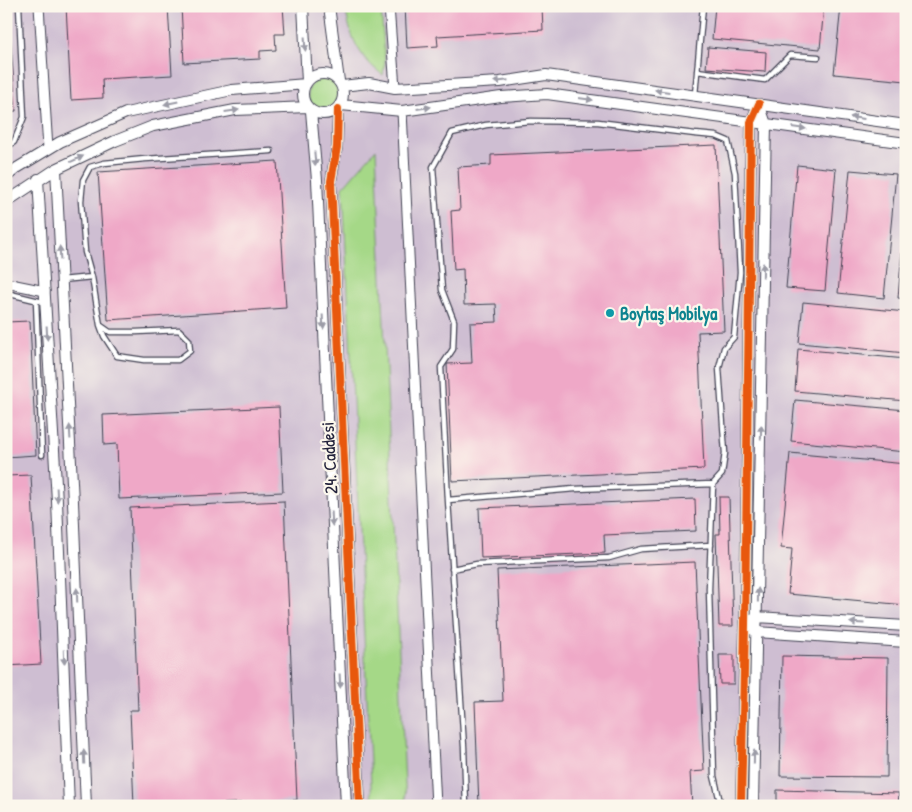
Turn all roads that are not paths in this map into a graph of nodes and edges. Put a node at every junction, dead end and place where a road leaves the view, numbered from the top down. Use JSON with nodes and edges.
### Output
{"nodes":[{"id":1,"x":19,"y":6,"type":"edge"},
{"id":2,"x":39,"y":6,"type":"edge"},
{"id":3,"x":303,"y":6,"type":"edge"},
{"id":4,"x":328,"y":6,"type":"edge"},
{"id":5,"x":389,"y":6,"type":"edge"},
{"id":6,"x":703,"y":6,"type":"edge"},
{"id":7,"x":818,"y":58,"type":"dead end"},
{"id":8,"x":697,"y":71,"type":"junction"},
{"id":9,"x":306,"y":83,"type":"junction"},
{"id":10,"x":341,"y":84,"type":"junction"},
{"id":11,"x":395,"y":88,"type":"junction"},
{"id":12,"x":695,"y":96,"type":"junction"},
{"id":13,"x":759,"y":104,"type":"junction"},
{"id":14,"x":340,"y":107,"type":"junction"},
{"id":15,"x":309,"y":109,"type":"junction"},
{"id":16,"x":402,"y":111,"type":"junction"},
{"id":17,"x":751,"y":122,"type":"junction"},
{"id":18,"x":766,"y":124,"type":"junction"},
{"id":19,"x":906,"y":125,"type":"edge"},
{"id":20,"x":906,"y":143,"type":"edge"},
{"id":21,"x":6,"y":148,"type":"edge"},
{"id":22,"x":48,"y":149,"type":"junction"},
{"id":23,"x":271,"y":151,"type":"dead end"},
{"id":24,"x":56,"y":168,"type":"junction"},
{"id":25,"x":6,"y":177,"type":"edge"},
{"id":26,"x":38,"y":179,"type":"junction"},
{"id":27,"x":6,"y":202,"type":"edge"},
{"id":28,"x":92,"y":277,"type":"junction"},
{"id":29,"x":62,"y":280,"type":"junction"},
{"id":30,"x":6,"y":283,"type":"edge"},
{"id":31,"x":6,"y":293,"type":"edge"},
{"id":32,"x":42,"y":297,"type":"junction"},
{"id":33,"x":100,"y":325,"type":"junction"},
{"id":34,"x":42,"y":455,"type":"dead end"},
{"id":35,"x":713,"y":484,"type":"junction"},
{"id":36,"x":448,"y":500,"type":"junction"},
{"id":37,"x":711,"y":544,"type":"junction"},
{"id":38,"x":452,"y":570,"type":"junction"},
{"id":39,"x":757,"y":617,"type":"junction"},
{"id":40,"x":745,"y":625,"type":"junction"},
{"id":41,"x":906,"y":626,"type":"edge"},
{"id":42,"x":756,"y":632,"type":"junction"},
{"id":43,"x":906,"y":642,"type":"edge"},
{"id":44,"x":69,"y":806,"type":"edge"},
{"id":45,"x":86,"y":806,"type":"edge"},
{"id":46,"x":346,"y":806,"type":"edge"},
{"id":47,"x":360,"y":806,"type":"edge"},
{"id":48,"x":436,"y":806,"type":"edge"},
{"id":49,"x":466,"y":806,"type":"edge"},
{"id":50,"x":721,"y":806,"type":"edge"},
{"id":51,"x":741,"y":806,"type":"edge"},
{"id":52,"x":753,"y":806,"type":"edge"}],
"edges":[{"from":1,"to":21,"type":"lane"},
{"from":2,"to":22,"type":"street"},
{"from":3,"to":9,"type":"street","one_way":true},
{"from":4,"to":10,"type":"street"},
{"from":5,"to":11,"type":"street"},
{"from":6,"to":8,"type":"lane"},
{"from":7,"to":8,"type":"lane"},
{"from":8,"to":12,"type":"lane"},
{"from":9,"to":10,"type":"street"},
{"from":9,"to":15,"type":"street"},
{"from":9,"to":22,"type":"street","one_way":true},
{"from":10,"to":11,"type":"street"},
{"from":10,"to":14,"type":"street"},
{"from":12,"to":11,"type":"street","one_way":true},
{"from":12,"to":13,"type":"street"},
{"from":13,"to":17,"type":"street"},
{"from":13,"to":18,"type":"street"},
{"from":19,"to":13,"type":"street","one_way":true},
{"from":14,"to":15,"type":"street"},
{"from":14,"to":16,"type":"street"},
{"from":14,"to":47,"type":"street","name":"24. Caddesi"},
{"from":24,"to":15,"type":"street","one_way":true},
{"from":15,"to":46,"type":"street","name":"24. Caddesi","one_way":true},
{"from":16,"to":17,"type":"street","one_way":true},
{"from":16,"to":48,"type":"street"},
{"from":17,"to":18,"type":"street"},
{"from":17,"to":40,"type":"street"},
{"from":18,"to":20,"type":"street","one_way":true},
{"from":39,"to":18,"type":"street","one_way":true},
{"from":22,"to":25,"type":"street"},
{"from":23,"to":28,"type":"lane"},
{"from":24,"to":26,"type":"street"},
{"from":29,"to":24,"type":"street","one_way":true},
{"from":26,"to":27,"type":"street"},
{"from":26,"to":32,"type":"street"},
{"from":28,"to":29,"type":"lane"},
{"from":28,"to":33,"type":"lane"},
{"from":45,"to":29,"type":"street","one_way":true},
{"from":30,"to":32,"type":"street"},
{"from":31,"to":32,"type":"lane"},
{"from":32,"to":34,"type":"lane"},
{"from":32,"to":44,"type":"street","one_way":true},
{"from":33,"to":33,"type":"lane"},
{"from":35,"to":36,"type":"lane"},
{"from":35,"to":36,"type":"lane"},
{"from":35,"to":37,"type":"lane"},
{"from":36,"to":38,"type":"lane"},
{"from":37,"to":38,"type":"lane"},
{"from":37,"to":50,"type":"lane"},
{"from":38,"to":49,"type":"lane"},
{"from":39,"to":40,"type":"street"},
{"from":41,"to":39,"type":"street","one_way":true},
{"from":39,"to":42,"type":"street"},
{"from":40,"to":42,"type":"street"},
{"from":40,"to":51,"type":"street"},
{"from":42,"to":43,"type":"street"},
{"from":52,"to":42,"type":"street","one_way":true}]}
